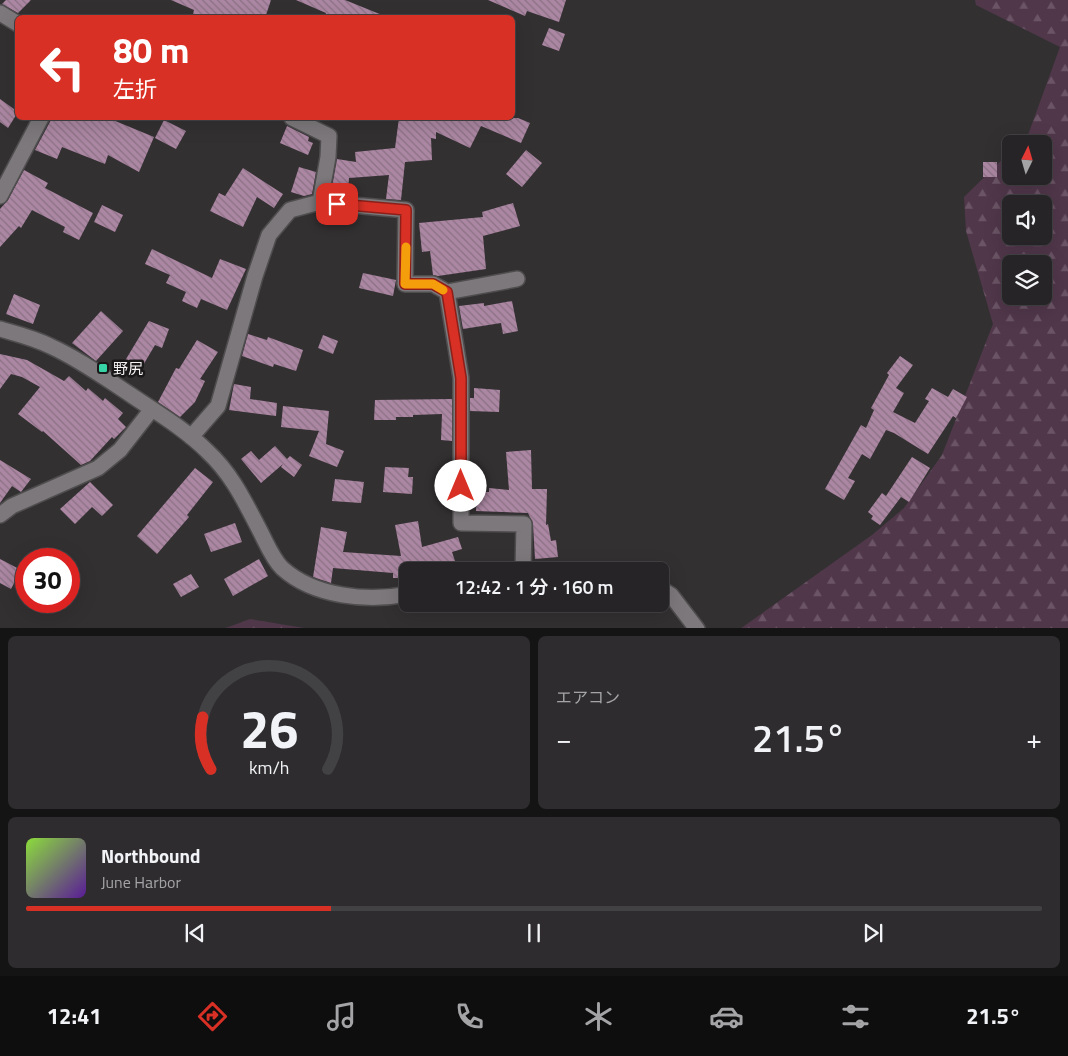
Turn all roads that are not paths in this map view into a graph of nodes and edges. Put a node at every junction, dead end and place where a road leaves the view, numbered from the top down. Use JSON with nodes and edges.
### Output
{"nodes":[{"id":1,"x":0,"y":13,"type":"edge"},
{"id":2,"x":15,"y":22,"type":"edge"},
{"id":3,"x":40,"y":120,"type":"edge"},
{"id":4,"x":296,"y":120,"type":"edge"},
{"id":5,"x":0,"y":196,"type":"edge"},
{"id":6,"x":320,"y":202,"type":"junction"},
{"id":7,"x":517,"y":279,"type":"dead end"},
{"id":8,"x":447,"y":292,"type":"junction"},
{"id":9,"x":0,"y":328,"type":"edge"},
{"id":10,"x":152,"y":409,"type":"junction"},
{"id":11,"x":190,"y":437,"type":"junction"},
{"id":12,"x":0,"y":515,"type":"edge"},
{"id":13,"x":523,"y":562,"type":"edge"},
{"id":14,"x":669,"y":594,"type":"edge"},
{"id":15,"x":399,"y":596,"type":"edge"},
{"id":16,"x":697,"y":628,"type":"edge"}],
"edges":[{"from":1,"to":2,"type":"street"},
{"from":3,"to":5,"type":"street"},
{"from":4,"to":6,"type":"street"},
{"from":6,"to":8,"type":"street"},
{"from":6,"to":11,"type":"street"},
{"from":7,"to":8,"type":"street"},
{"from":8,"to":13,"type":"street"},
{"from":9,"to":10,"type":"street"},
{"from":10,"to":11,"type":"street"},
{"from":10,"to":12,"type":"street"},
{"from":11,"to":15,"type":"street"},
{"from":14,"to":16,"type":"street"}]}
